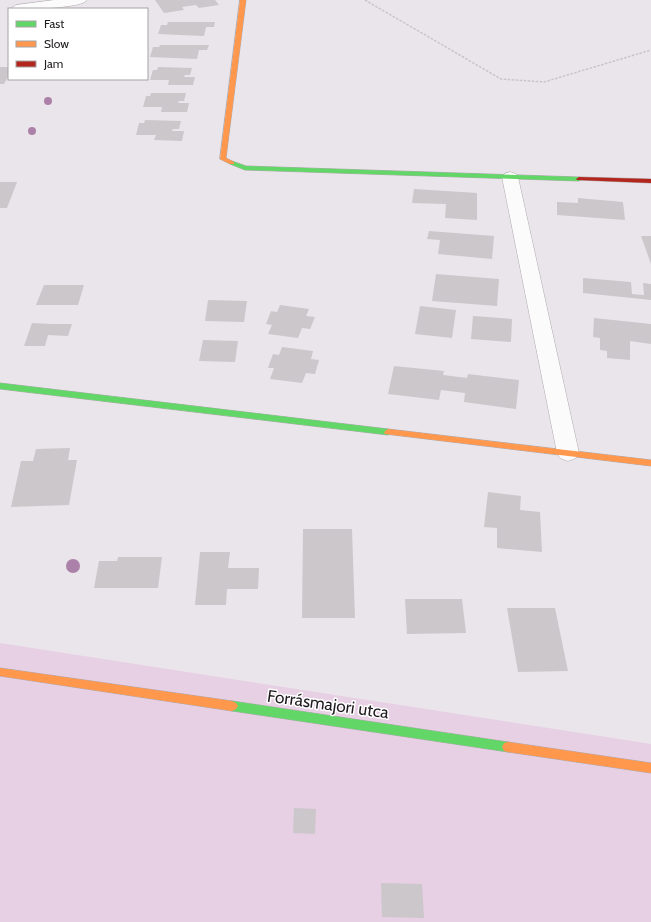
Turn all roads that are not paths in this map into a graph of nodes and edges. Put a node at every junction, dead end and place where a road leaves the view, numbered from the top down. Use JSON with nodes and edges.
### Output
{"nodes":[{"id":1,"x":81,"y":0,"type":"edge"},
{"id":2,"x":243,"y":0,"type":"edge"},
{"id":3,"x":24,"y":8,"type":"edge"},
{"id":4,"x":510,"y":176,"type":"junction"},
{"id":5,"x":651,"y":181,"type":"edge"},
{"id":6,"x":0,"y":386,"type":"edge"},
{"id":7,"x":568,"y":453,"type":"junction"},
{"id":8,"x":651,"y":463,"type":"edge"},
{"id":9,"x":0,"y":672,"type":"edge"},
{"id":10,"x":651,"y":768,"type":"edge"}],
"edges":[{"from":1,"to":3,"type":"street"},
{"from":2,"to":4,"type":"street"},
{"from":4,"to":5,"type":"street"},
{"from":4,"to":7,"type":"street"},
{"from":6,"to":7,"type":"street"},
{"from":7,"to":8,"type":"street"},
{"from":9,"to":10,"type":"street","name":"Forrásmajori utca"}]}
